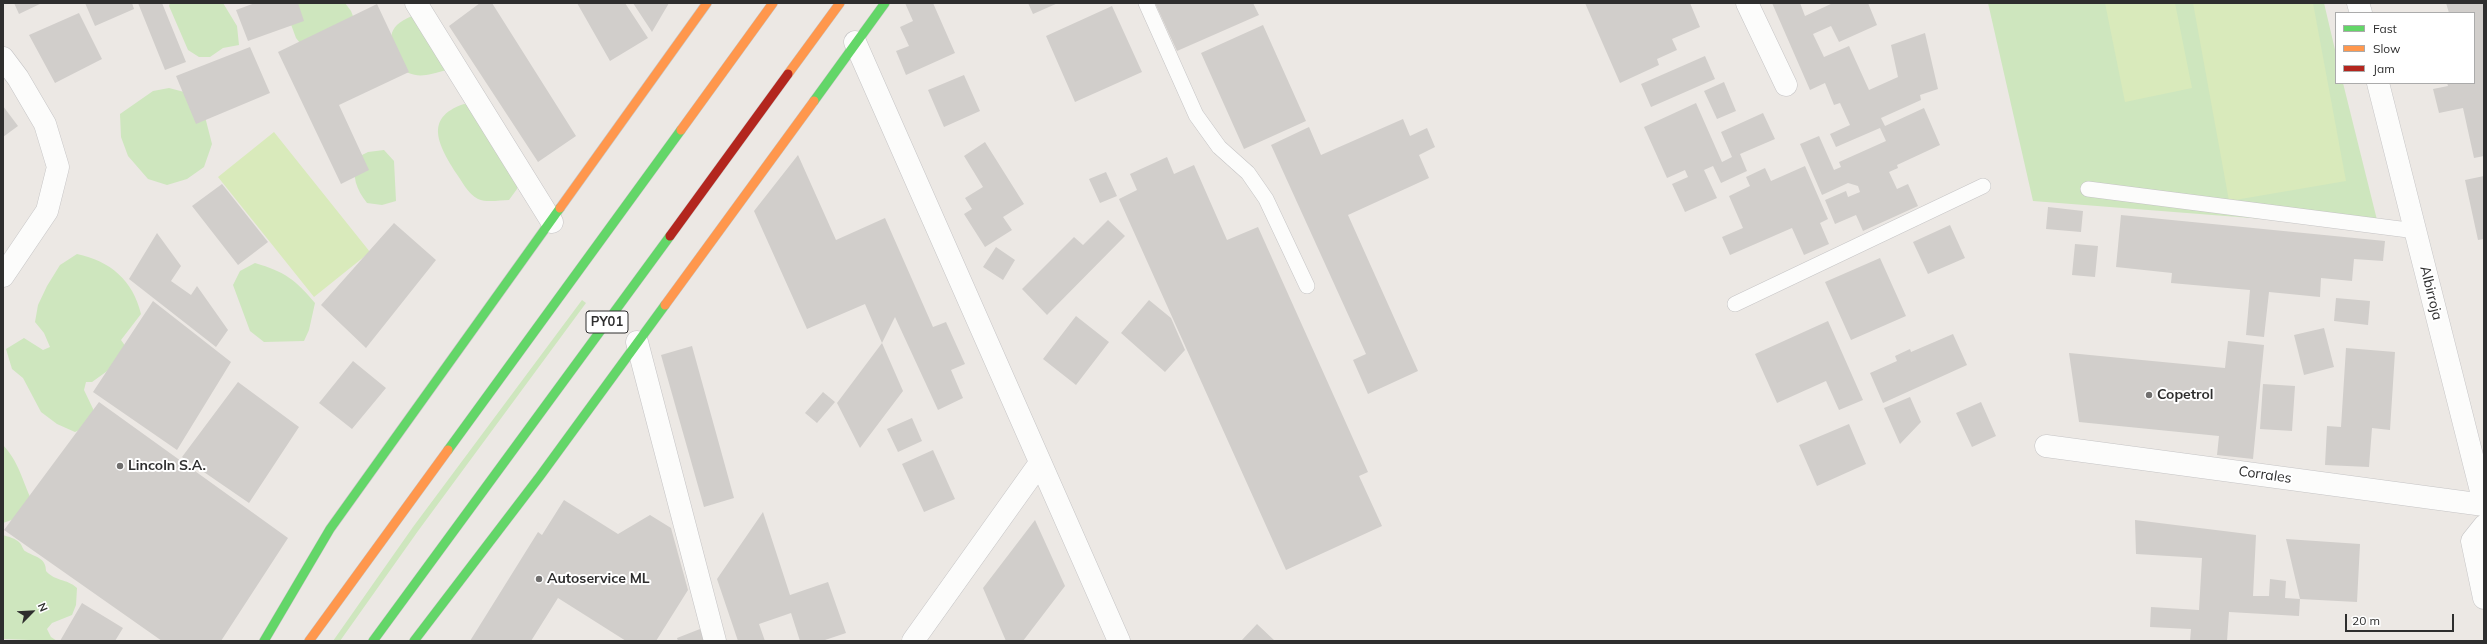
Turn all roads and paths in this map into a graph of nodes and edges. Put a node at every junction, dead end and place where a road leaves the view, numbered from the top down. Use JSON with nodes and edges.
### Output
{"nodes":[{"id":1,"x":416,"y":3,"type":"edge"},
{"id":2,"x":707,"y":3,"type":"edge"},
{"id":3,"x":773,"y":3,"type":"edge"},
{"id":4,"x":840,"y":3,"type":"edge"},
{"id":5,"x":885,"y":3,"type":"edge"},
{"id":6,"x":1146,"y":3,"type":"edge"},
{"id":7,"x":1747,"y":3,"type":"edge"},
{"id":8,"x":855,"y":42,"type":"junction"},
{"id":9,"x":3,"y":58,"type":"edge"},
{"id":10,"x":2378,"y":84,"type":"edge"},
{"id":11,"x":1786,"y":85,"type":"dead end"},
{"id":12,"x":1983,"y":186,"type":"dead end"},
{"id":13,"x":2088,"y":189,"type":"dead end"},
{"id":14,"x":552,"y":222,"type":"junction"},
{"id":15,"x":2416,"y":231,"type":"junction"},
{"id":16,"x":3,"y":276,"type":"edge"},
{"id":17,"x":1307,"y":286,"type":"dead end"},
{"id":18,"x":1735,"y":304,"type":"dead end"},
{"id":19,"x":637,"y":342,"type":"junction"},
{"id":20,"x":2046,"y":446,"type":"dead end"},
{"id":21,"x":1040,"y":463,"type":"junction"},
{"id":22,"x":2484,"y":504,"type":"edge"},
{"id":23,"x":2484,"y":526,"type":"edge"},
{"id":24,"x":2484,"y":598,"type":"edge"},
{"id":25,"x":264,"y":641,"type":"edge"},
{"id":26,"x":309,"y":641,"type":"edge"},
{"id":27,"x":373,"y":641,"type":"edge"},
{"id":28,"x":414,"y":641,"type":"edge"},
{"id":29,"x":715,"y":641,"type":"edge"},
{"id":30,"x":913,"y":641,"type":"edge"},
{"id":31,"x":1119,"y":641,"type":"edge"}],
"edges":[{"from":1,"to":14,"type":"street"},
{"from":2,"to":14,"type":"highway"},
{"from":3,"to":26,"type":"highway"},
{"from":4,"to":27,"type":"highway","number":"PY01"},
{"from":5,"to":8,"type":"highway"},
{"from":6,"to":17,"type":"lane"},
{"from":7,"to":11,"type":"street"},
{"from":8,"to":19,"type":"highway"},
{"from":8,"to":21,"type":"street"},
{"from":9,"to":16,"type":"street"},
{"from":10,"to":15,"type":"street","name":"Albirroja"},
{"from":12,"to":18,"type":"lane"},
{"from":13,"to":15,"type":"lane"},
{"from":14,"to":25,"type":"highway"},
{"from":15,"to":22,"type":"street","name":"Albirroja"},
{"from":19,"to":28,"type":"highway"},
{"from":19,"to":29,"type":"street"},
{"from":20,"to":22,"type":"street","name":"Corrales"},
{"from":21,"to":30,"type":"street"},
{"from":21,"to":31,"type":"street"},
{"from":23,"to":24,"type":"street"}]}
